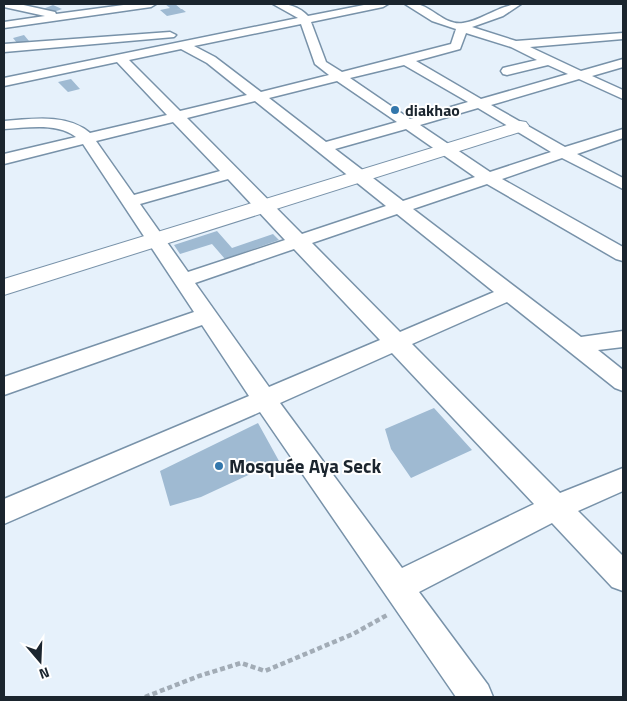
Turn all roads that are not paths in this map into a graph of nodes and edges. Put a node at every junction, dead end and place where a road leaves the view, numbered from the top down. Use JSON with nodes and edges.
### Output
{"nodes":[{"id":1,"x":6,"y":4,"type":"edge"},
{"id":2,"x":151,"y":4,"type":"edge"},
{"id":3,"x":278,"y":4,"type":"edge"},
{"id":4,"x":383,"y":4,"type":"edge"},
{"id":5,"x":410,"y":4,"type":"edge"},
{"id":6,"x":516,"y":4,"type":"edge"},
{"id":7,"x":64,"y":16,"type":"junction"},
{"id":8,"x":305,"y":20,"type":"junction"},
{"id":9,"x":4,"y":25,"type":"edge"},
{"id":10,"x":462,"y":27,"type":"junction"},
{"id":11,"x":238,"y":34,"type":"junction"},
{"id":12,"x":623,"y":36,"type":"edge"},
{"id":13,"x":182,"y":45,"type":"junction"},
{"id":14,"x":515,"y":45,"type":"junction"},
{"id":15,"x":4,"y":48,"type":"edge"},
{"id":16,"x":623,"y":57,"type":"edge"},
{"id":17,"x":120,"y":58,"type":"junction"},
{"id":18,"x":405,"y":60,"type":"junction"},
{"id":19,"x":548,"y":61,"type":"junction"},
{"id":20,"x":623,"y":63,"type":"edge"},
{"id":21,"x":507,"y":71,"type":"dead end"},
{"id":22,"x":579,"y":75,"type":"junction"},
{"id":23,"x":340,"y":76,"type":"junction"},
{"id":24,"x":4,"y":82,"type":"edge"},
{"id":25,"x":623,"y":95,"type":"edge"},
{"id":26,"x":257,"y":97,"type":"junction"},
{"id":27,"x":480,"y":103,"type":"junction"},
{"id":28,"x":177,"y":116,"type":"junction"},
{"id":29,"x":409,"y":123,"type":"junction"},
{"id":30,"x":4,"y":125,"type":"edge"},
{"id":31,"x":520,"y":126,"type":"junction"},
{"id":32,"x":623,"y":133,"type":"edge"},
{"id":33,"x":87,"y":139,"type":"junction"},
{"id":34,"x":322,"y":148,"type":"junction"},
{"id":35,"x":448,"y":149,"type":"junction"},
{"id":36,"x":564,"y":153,"type":"junction"},
{"id":37,"x":4,"y":159,"type":"edge"},
{"id":38,"x":232,"y":173,"type":"junction"},
{"id":39,"x":359,"y":177,"type":"junction"},
{"id":40,"x":488,"y":178,"type":"junction"},
{"id":41,"x":623,"y":184,"type":"edge"},
{"id":42,"x":129,"y":202,"type":"junction"},
{"id":43,"x":264,"y":206,"type":"junction"},
{"id":44,"x":398,"y":208,"type":"junction"},
{"id":45,"x":155,"y":240,"type":"junction"},
{"id":46,"x":298,"y":241,"type":"junction"},
{"id":47,"x":623,"y":255,"type":"edge"},
{"id":48,"x":182,"y":280,"type":"junction"},
{"id":49,"x":4,"y":287,"type":"edge"},
{"id":50,"x":508,"y":294,"type":"junction"},
{"id":51,"x":207,"y":315,"type":"junction"},
{"id":52,"x":623,"y":338,"type":"edge"},
{"id":53,"x":396,"y":342,"type":"junction"},
{"id":54,"x":575,"y":346,"type":"junction"},
{"id":55,"x":623,"y":382,"type":"edge"},
{"id":56,"x":4,"y":386,"type":"edge"},
{"id":57,"x":264,"y":399,"type":"junction"},
{"id":58,"x":623,"y":479,"type":"edge"},
{"id":59,"x":556,"y":507,"type":"junction"},
{"id":60,"x":4,"y":512,"type":"edge"},
{"id":61,"x":623,"y":577,"type":"edge"},
{"id":62,"x":405,"y":594,"type":"junction"},
{"id":63,"x":476,"y":697,"type":"edge"}],
"edges":[{"from":1,"to":7,"type":"street"},
{"from":2,"to":7,"type":"street"},
{"from":3,"to":8,"type":"street"},
{"from":4,"to":8,"type":"street"},
{"from":5,"to":10,"type":"street"},
{"from":6,"to":10,"type":"street"},
{"from":7,"to":9,"type":"street"},
{"from":8,"to":11,"type":"street"},
{"from":8,"to":23,"type":"street"},
{"from":10,"to":14,"type":"street"},
{"from":10,"to":18,"type":"street"},
{"from":11,"to":13,"type":"street"},
{"from":11,"to":15,"type":"street"},
{"from":12,"to":14,"type":"street"},
{"from":13,"to":17,"type":"street"},
{"from":13,"to":26,"type":"street"},
{"from":14,"to":19,"type":"street"},
{"from":16,"to":20,"type":"street"},
{"from":17,"to":24,"type":"street"},
{"from":17,"to":28,"type":"street"},
{"from":18,"to":23,"type":"street"},
{"from":18,"to":27,"type":"street"},
{"from":19,"to":21,"type":"street"},
{"from":19,"to":22,"type":"street"},
{"from":20,"to":22,"type":"street"},
{"from":22,"to":25,"type":"street"},
{"from":22,"to":27,"type":"street"},
{"from":23,"to":26,"type":"street"},
{"from":23,"to":29,"type":"street"},
{"from":26,"to":28,"type":"street"},
{"from":26,"to":34,"type":"street"},
{"from":27,"to":29,"type":"street"},
{"from":27,"to":31,"type":"street"},
{"from":28,"to":33,"type":"street"},
{"from":28,"to":38,"type":"street"},
{"from":29,"to":34,"type":"street"},
{"from":29,"to":35,"type":"street"},
{"from":30,"to":33,"type":"street"},
{"from":31,"to":35,"type":"street"},
{"from":31,"to":36,"type":"street"},
{"from":32,"to":36,"type":"street"},
{"from":33,"to":37,"type":"street"},
{"from":33,"to":42,"type":"street"},
{"from":34,"to":39,"type":"street"},
{"from":35,"to":39,"type":"street"},
{"from":35,"to":40,"type":"street"},
{"from":36,"to":40,"type":"street"},
{"from":36,"to":41,"type":"street"},
{"from":38,"to":42,"type":"street"},
{"from":38,"to":43,"type":"street"},
{"from":39,"to":43,"type":"street"},
{"from":39,"to":44,"type":"street"},
{"from":40,"to":44,"type":"street"},
{"from":40,"to":47,"type":"street"},
{"from":42,"to":45,"type":"street"},
{"from":43,"to":45,"type":"street"},
{"from":43,"to":46,"type":"street"},
{"from":44,"to":46,"type":"street"},
{"from":44,"to":50,"type":"street"},
{"from":45,"to":48,"type":"street"},
{"from":45,"to":49,"type":"street"},
{"from":46,"to":48,"type":"street"},
{"from":46,"to":53,"type":"street"},
{"from":48,"to":51,"type":"street"},
{"from":50,"to":53,"type":"street"},
{"from":50,"to":54,"type":"street"},
{"from":51,"to":56,"type":"street"},
{"from":51,"to":57,"type":"street"},
{"from":52,"to":54,"type":"street"},
{"from":53,"to":57,"type":"street"},
{"from":53,"to":59,"type":"street"},
{"from":54,"to":55,"type":"street"},
{"from":57,"to":60,"type":"street"},
{"from":57,"to":62,"type":"street"},
{"from":58,"to":59,"type":"street"},
{"from":59,"to":61,"type":"street"},
{"from":59,"to":62,"type":"street"},
{"from":62,"to":63,"type":"street"}]}
